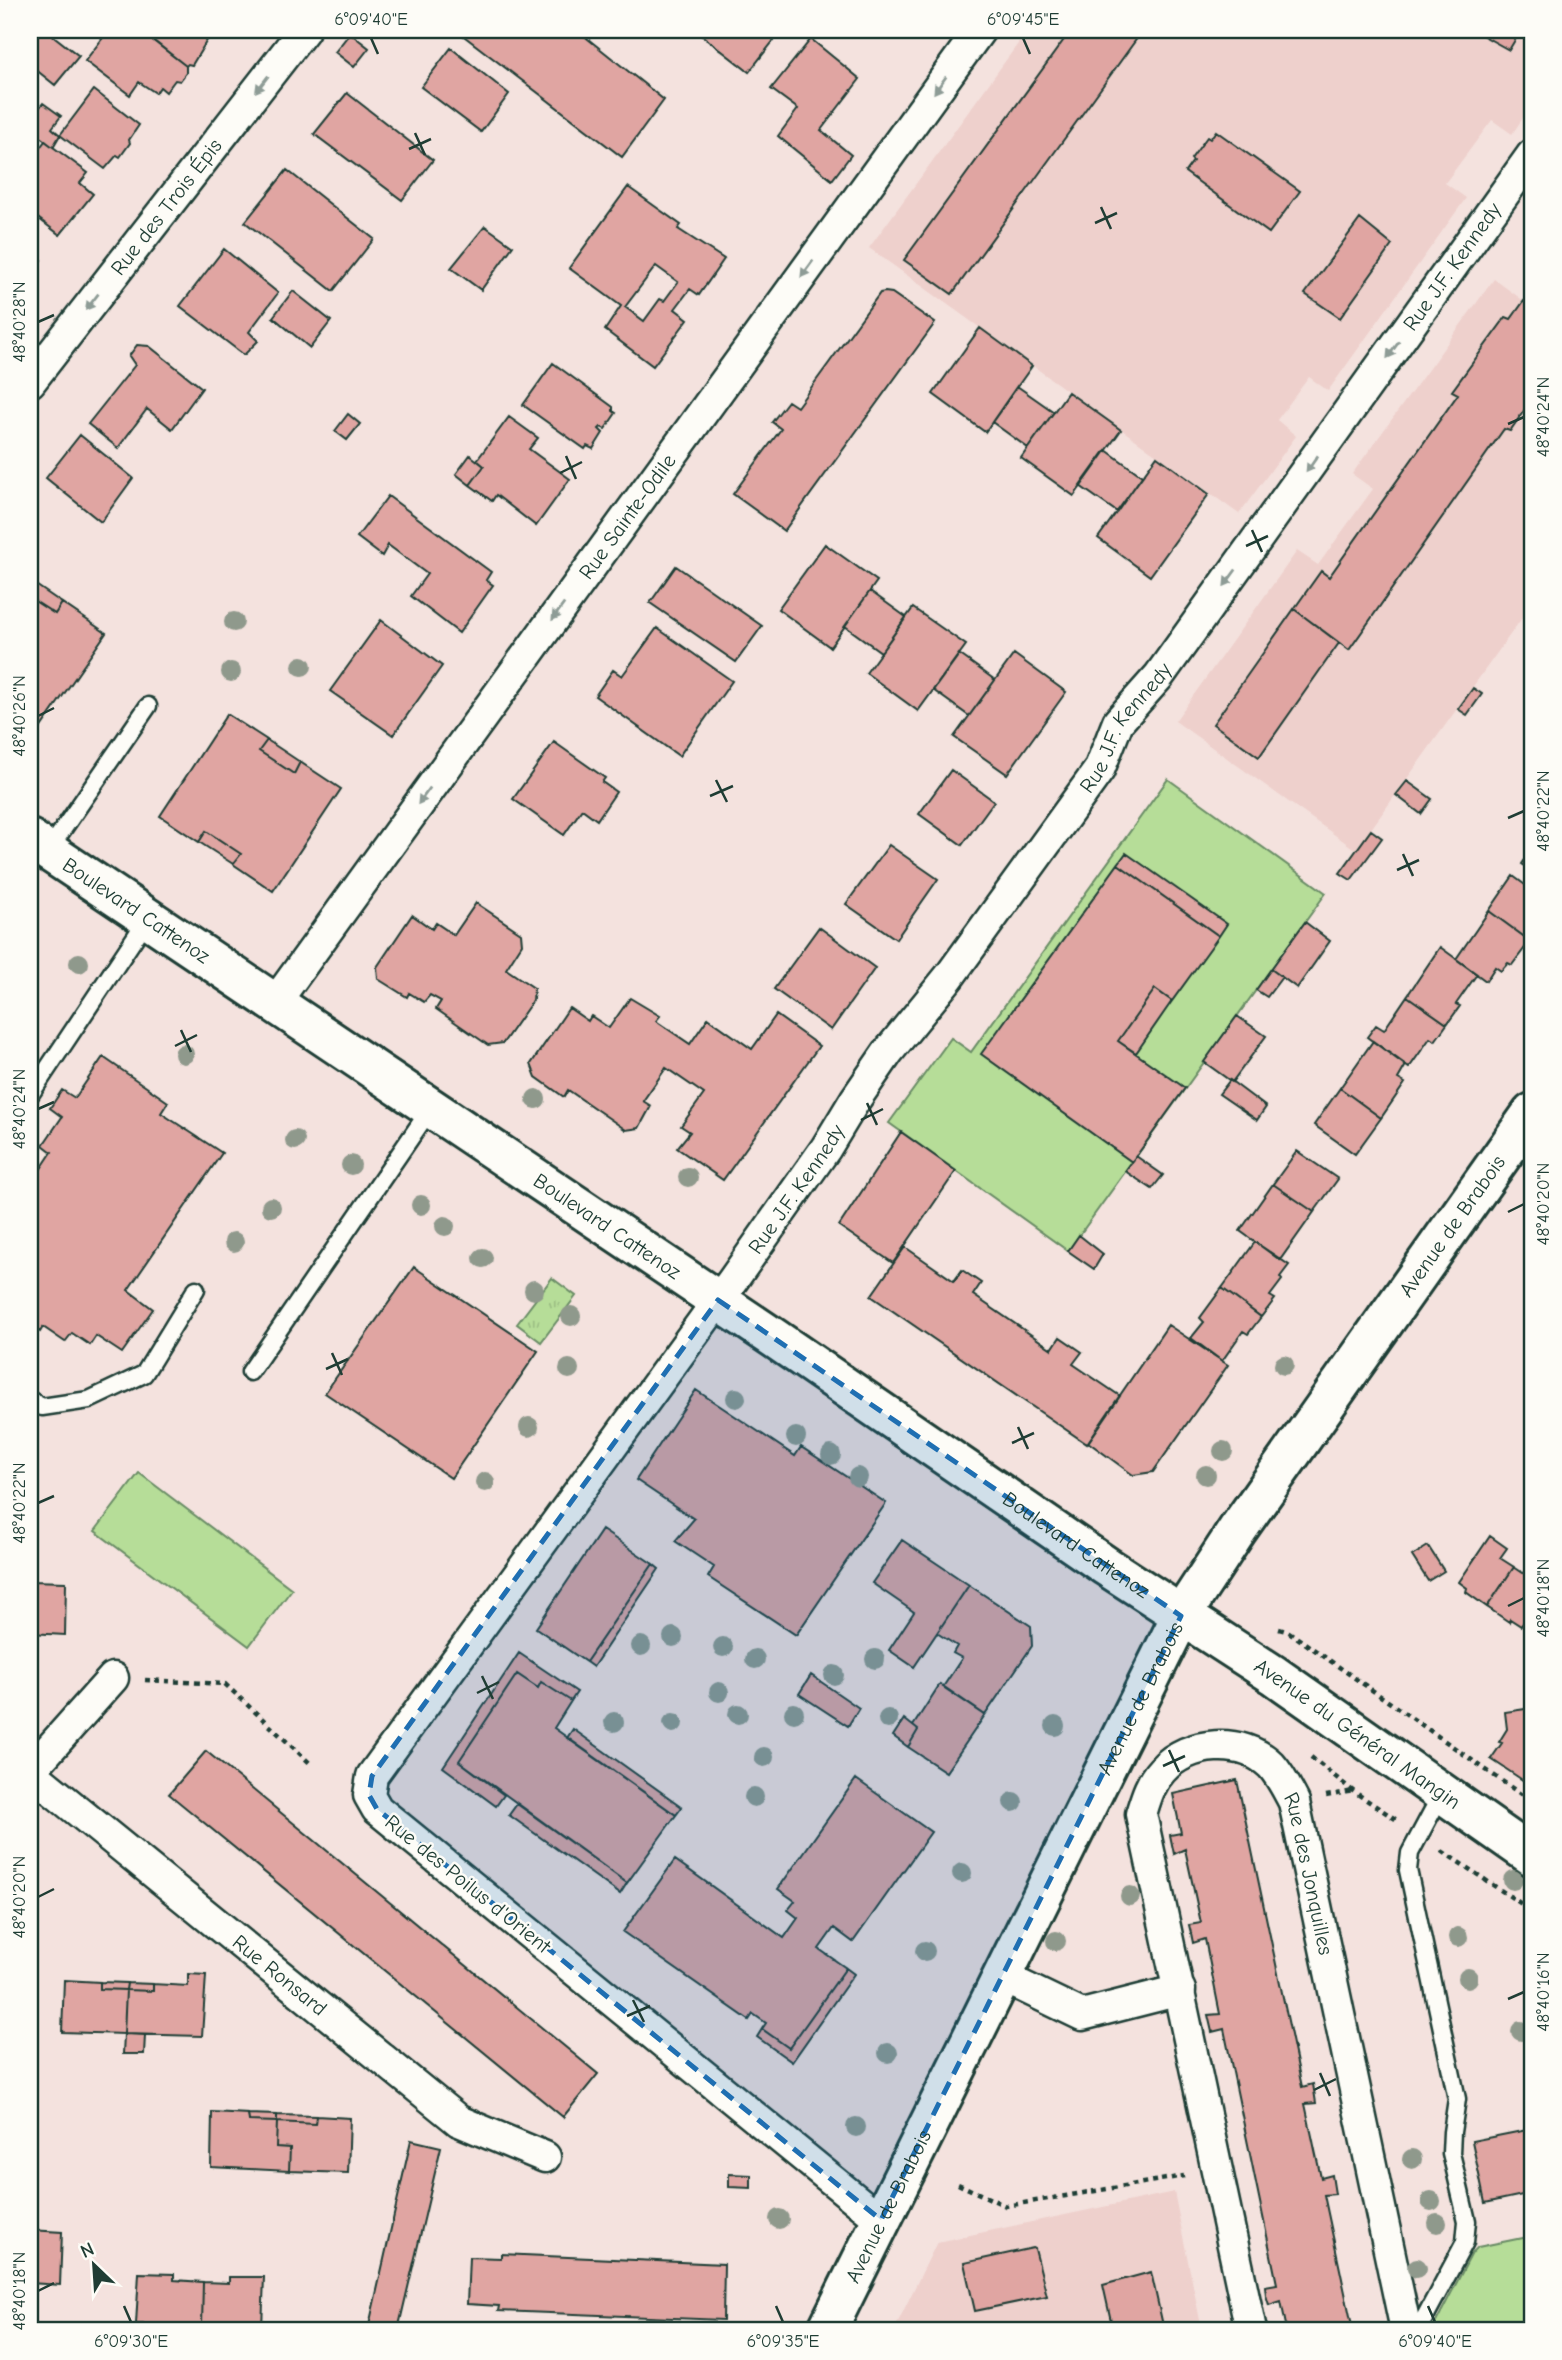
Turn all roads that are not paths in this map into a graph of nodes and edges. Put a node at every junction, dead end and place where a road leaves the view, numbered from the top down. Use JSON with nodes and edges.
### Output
{"nodes":[{"id":1,"x":304,"y":30,"type":"edge"},
{"id":2,"x":980,"y":30,"type":"edge"},
{"id":3,"x":1532,"y":155,"type":"edge"},
{"id":4,"x":30,"y":382,"type":"edge"},
{"id":5,"x":148,"y":706,"type":"dead end"},
{"id":6,"x":39,"y":845,"type":"edge"},
{"id":7,"x":148,"y":918,"type":"junction"},
{"id":8,"x":274,"y":1003,"type":"junction"},
{"id":9,"x":30,"y":1095,"type":"edge"},
{"id":10,"x":431,"y":1108,"type":"junction"},
{"id":11,"x":1532,"y":1114,"type":"edge"},
{"id":12,"x":196,"y":1289,"type":"dead end"},
{"id":13,"x":718,"y":1300,"type":"junction"},
{"id":14,"x":250,"y":1373,"type":"dead end"},
{"id":15,"x":30,"y":1400,"type":"edge"},
{"id":16,"x":1181,"y":1616,"type":"junction"},
{"id":17,"x":113,"y":1678,"type":"road end"},
{"id":18,"x":30,"y":1771,"type":"edge"},
{"id":19,"x":1442,"y":1793,"type":"junction"},
{"id":20,"x":1532,"y":1856,"type":"edge"},
{"id":21,"x":1003,"y":1977,"type":"junction"},
{"id":22,"x":1180,"y":1990,"type":"junction"},
{"id":23,"x":545,"y":2157,"type":"dead end"},
{"id":24,"x":881,"y":2220,"type":"junction"},
{"id":25,"x":827,"y":2330,"type":"edge"},
{"id":26,"x":1251,"y":2330,"type":"edge"},
{"id":27,"x":1406,"y":2330,"type":"edge"},
{"id":28,"x":1418,"y":2330,"type":"edge"}],
"edges":[{"from":1,"to":4,"type":"street","name":"Rue des Trois Épis","one_way":true},
{"from":2,"to":8,"type":"street","name":"Rue Sainte-Odile","one_way":true},
{"from":3,"to":13,"type":"street","name":"Rue J.F. Kennedy","one_way":true},
{"from":5,"to":6,"type":"lane"},
{"from":6,"to":7,"type":"street","name":"Boulevard Cattenoz"},
{"from":7,"to":8,"type":"street","name":"Boulevard Cattenoz"},
{"from":7,"to":9,"type":"lane"},
{"from":8,"to":10,"type":"street","name":"Boulevard Cattenoz"},
{"from":10,"to":13,"type":"street","name":"Boulevard Cattenoz"},
{"from":10,"to":14,"type":"lane"},
{"from":11,"to":16,"type":"street","name":"Avenue de Brabois"},
{"from":12,"to":15,"type":"lane"},
{"from":13,"to":16,"type":"street","name":"Boulevard Cattenoz"},
{"from":13,"to":24,"type":"street","name":"Rue des Poilus d'Orient"},
{"from":16,"to":19,"type":"street","name":"Avenue du Général Mangin"},
{"from":16,"to":21,"type":"street","name":"Avenue de Brabois"},
{"from":17,"to":18,"type":"street"},
{"from":18,"to":23,"type":"street","name":"Rue Ronsard"},
{"from":19,"to":20,"type":"street","name":"Avenue du Général Mangin"},
{"from":19,"to":28,"type":"lane"},
{"from":21,"to":22,"type":"street"},
{"from":21,"to":24,"type":"street","name":"Avenue de Brabois"},
{"from":22,"to":26,"type":"street","name":"Rue des Jonquilles"},
{"from":22,"to":27,"type":"street","name":"Rue des Jonquilles"},
{"from":24,"to":25,"type":"street","name":"Avenue de Brabois"}]}
